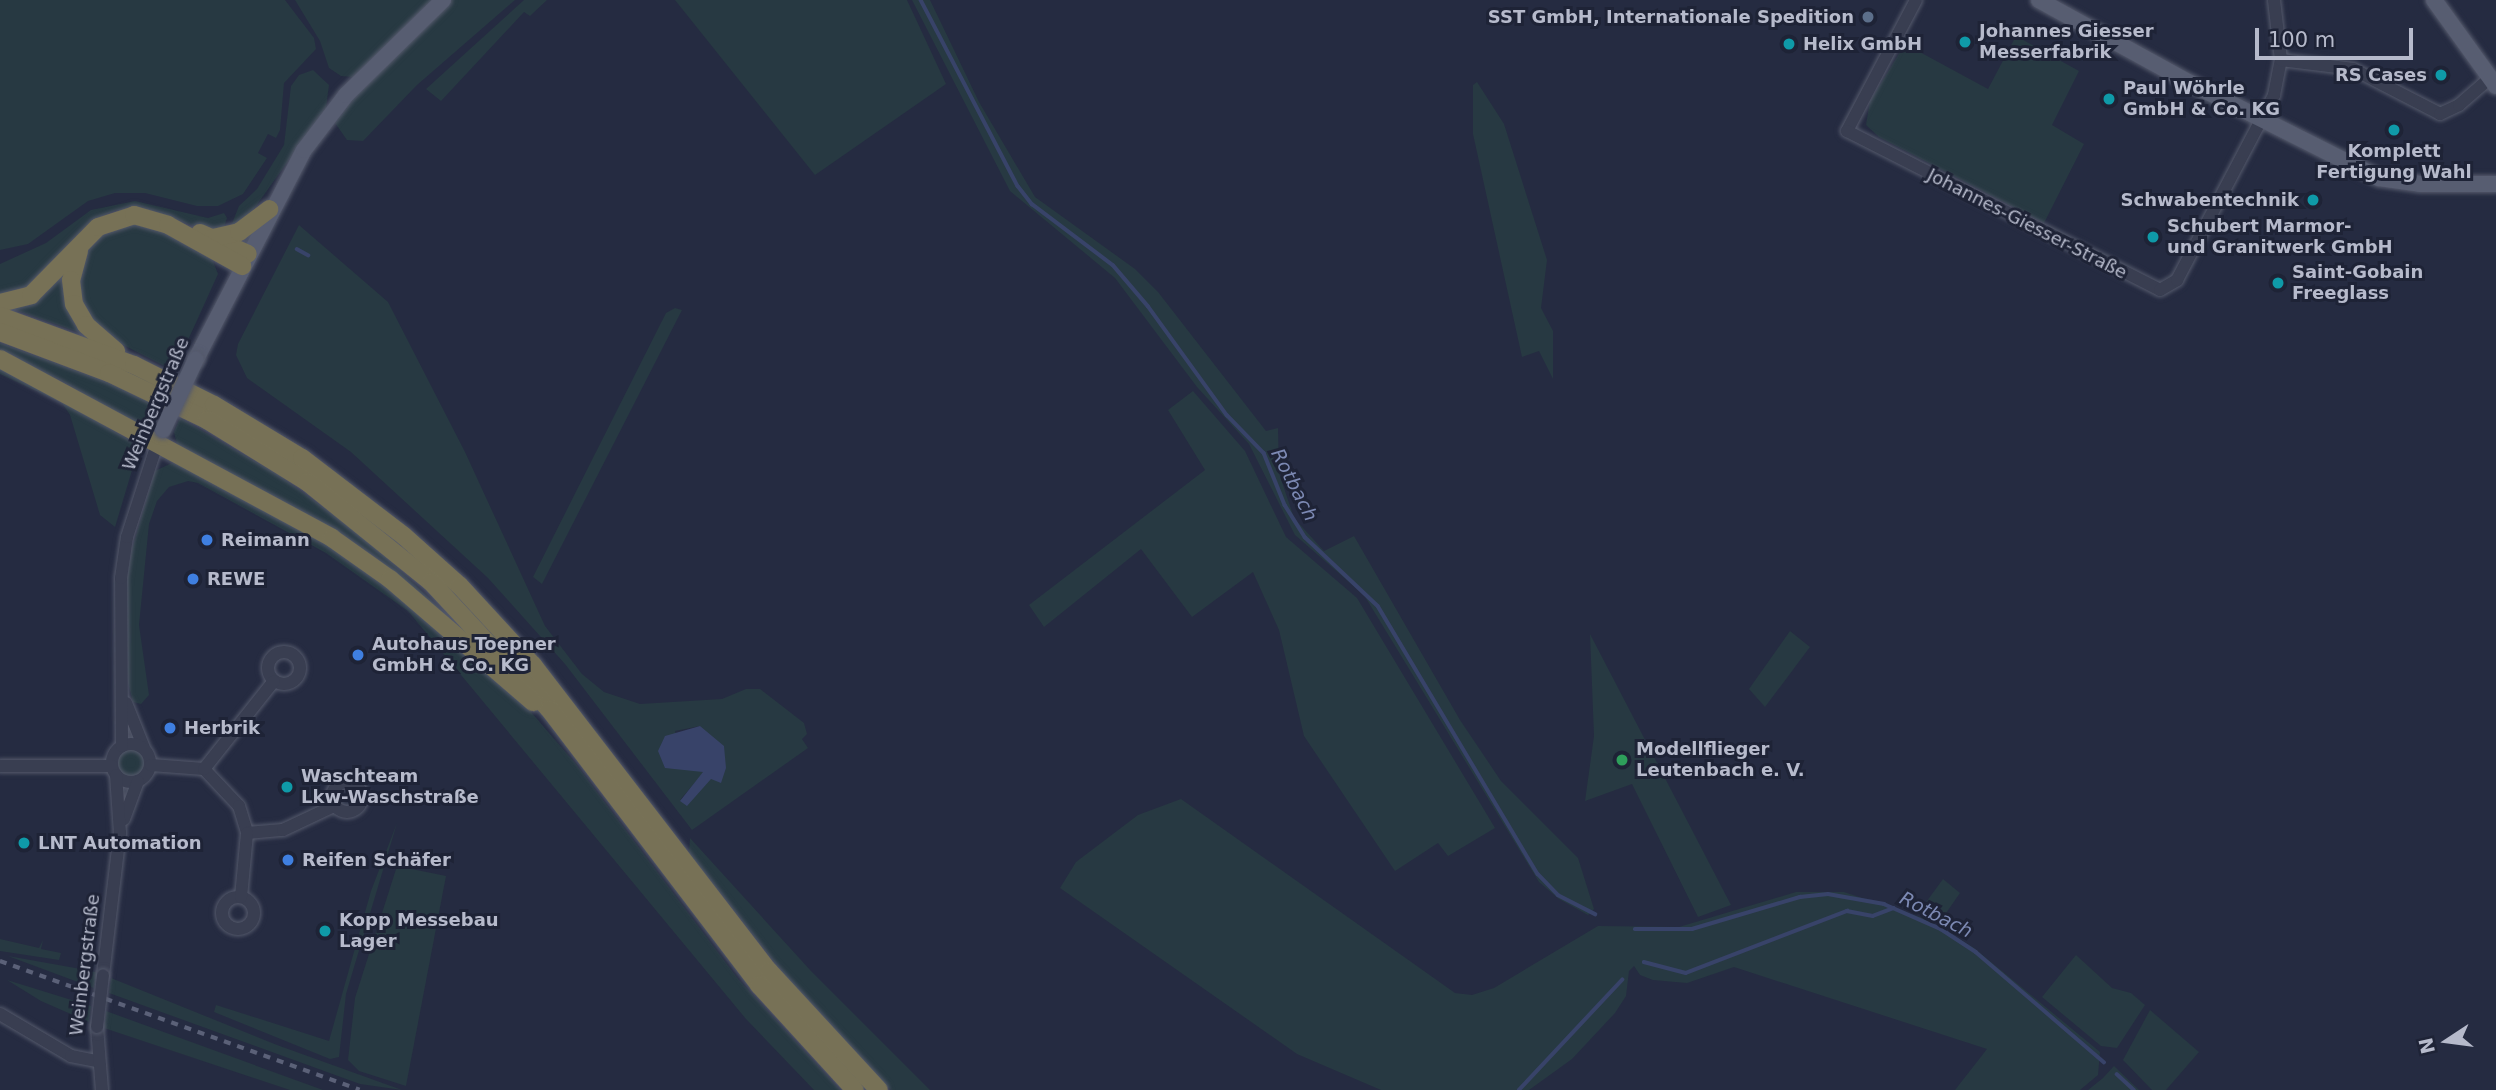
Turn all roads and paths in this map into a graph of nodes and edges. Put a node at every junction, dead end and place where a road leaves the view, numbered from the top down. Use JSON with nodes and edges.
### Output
{"nodes":[{"id":1,"x":443,"y":0,"type":"edge"},
{"id":2,"x":1916,"y":0,"type":"edge"},
{"id":3,"x":2039,"y":0,"type":"edge"},
{"id":4,"x":2274,"y":0,"type":"edge"},
{"id":5,"x":2434,"y":0,"type":"edge"},
{"id":6,"x":2281,"y":60,"type":"junction"},
{"id":7,"x":2493,"y":82,"type":"edge"},
{"id":8,"x":2262,"y":120,"type":"junction"},
{"id":9,"x":2496,"y":184,"type":"edge"},
{"id":10,"x":269,"y":209,"type":"junction"},
{"id":11,"x":169,"y":225,"type":"junction"},
{"id":12,"x":213,"y":238,"type":"junction"},
{"id":13,"x":85,"y":239,"type":"junction"},
{"id":14,"x":245,"y":260,"type":"junction"},
{"id":15,"x":0,"y":303,"type":"edge"},
{"id":16,"x":0,"y":316,"type":"edge"},
{"id":17,"x":0,"y":332,"type":"edge"},
{"id":18,"x":0,"y":359,"type":"edge"},
{"id":19,"x":134,"y":365,"type":"junction"},
{"id":20,"x":160,"y":438,"type":"junction"},
{"id":21,"x":274,"y":681,"type":"dead end"},
{"id":22,"x":123,"y":693,"type":"junction"},
{"id":23,"x":549,"y":709,"type":"junction"},
{"id":24,"x":122,"y":746,"type":"junction"},
{"id":25,"x":144,"y":748,"type":"junction"},
{"id":26,"x":150,"y":765,"type":"junction"},
{"id":27,"x":0,"y":766,"type":"edge"},
{"id":28,"x":204,"y":769,"type":"junction"},
{"id":29,"x":114,"y":770,"type":"junction"},
{"id":30,"x":138,"y":781,"type":"junction"},
{"id":31,"x":334,"y":806,"type":"dead end"},
{"id":32,"x":120,"y":833,"type":"junction"},
{"id":33,"x":247,"y":833,"type":"junction"},
{"id":34,"x":242,"y":897,"type":"dead end"},
{"id":35,"x":0,"y":1014,"type":"edge"},
{"id":36,"x":96,"y":1060,"type":"junction"},
{"id":37,"x":102,"y":1090,"type":"edge"},
{"id":38,"x":855,"y":1090,"type":"edge"},
{"id":39,"x":879,"y":1090,"type":"edge"}],
"edges":[{"from":1,"to":10,"type":"main road","name":"Weinbergstraße"},
{"from":2,"to":8,"type":"street","name":"Johannes-Giesser-Straße"},
{"from":3,"to":8,"type":"main road"},
{"from":4,"to":6,"type":"street"},
{"from":5,"to":7,"type":"main road"},
{"from":6,"to":7,"type":"street"},
{"from":6,"to":8,"type":"street"},
{"from":8,"to":9,"type":"main road"},
{"from":10,"to":12,"type":"highway"},
{"from":10,"to":14,"type":"main road","name":"Weinbergstraße"},
{"from":11,"to":12,"type":"highway"},
{"from":11,"to":13,"type":"highway"},
{"from":11,"to":14,"type":"highway"},
{"from":12,"to":14,"type":"highway"},
{"from":13,"to":15,"type":"highway"},
{"from":13,"to":19,"type":"highway"},
{"from":14,"to":20,"type":"main road","name":"Weinbergstraße","bridge":true},
{"from":16,"to":19,"type":"highway"},
{"from":17,"to":23,"type":"highway"},
{"from":18,"to":20,"type":"highway"},
{"from":19,"to":39,"type":"highway"},
{"from":20,"to":22,"type":"street","name":"Weinbergstraße"},
{"from":20,"to":23,"type":"highway"},
{"from":21,"to":28,"type":"street"},
{"from":22,"to":24,"type":"street","name":"Weinbergstraße"},
{"from":22,"to":25,"type":"street","name":"Weinbergstraße"},
{"from":23,"to":38,"type":"highway"},
{"from":24,"to":25,"type":"street"},
{"from":24,"to":29,"type":"street","name":"Weinbergstraße"},
{"from":25,"to":26,"type":"street","name":"Weinbergstraße"},
{"from":26,"to":28,"type":"street"},
{"from":26,"to":30,"type":"street","name":"Weinbergstraße"},
{"from":27,"to":29,"type":"street"},
{"from":28,"to":33,"type":"street"},
{"from":29,"to":30,"type":"street"},
{"from":29,"to":32,"type":"street","name":"Weinbergstraße"},
{"from":30,"to":32,"type":"street","name":"Weinbergstraße"},
{"from":31,"to":33,"type":"street"},
{"from":32,"to":36,"type":"street","name":"Weinbergstraße","bridge":true},
{"from":33,"to":34,"type":"street"},
{"from":35,"to":36,"type":"street"},
{"from":36,"to":37,"type":"street","name":"Weinbergstraße"}]}
